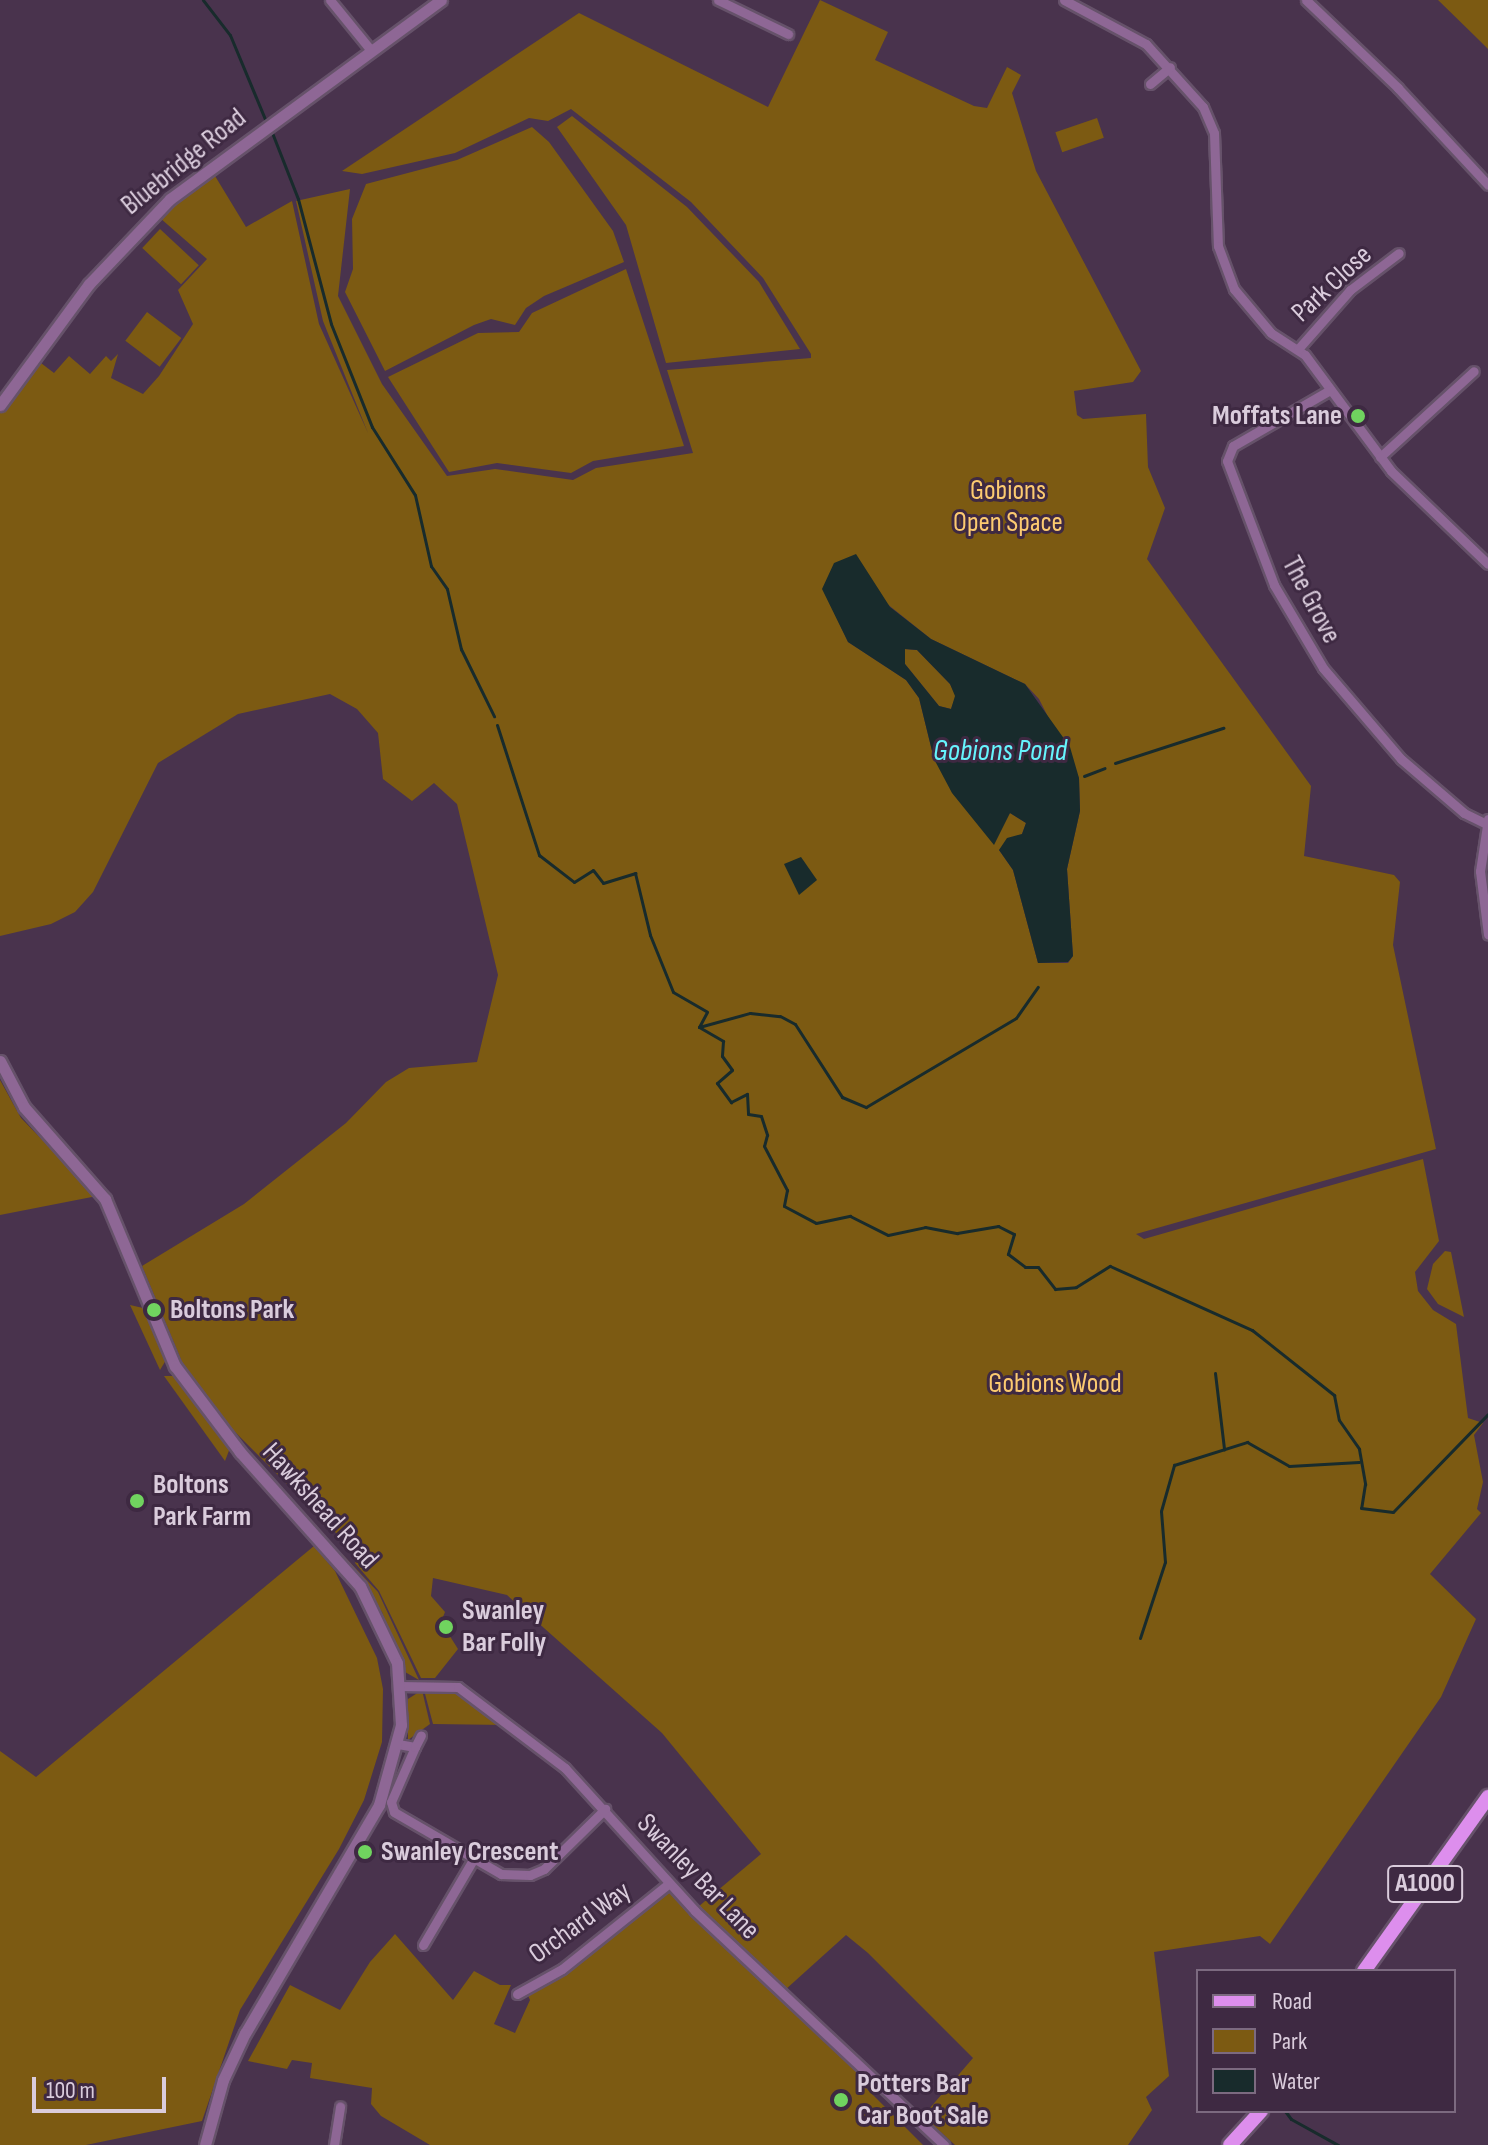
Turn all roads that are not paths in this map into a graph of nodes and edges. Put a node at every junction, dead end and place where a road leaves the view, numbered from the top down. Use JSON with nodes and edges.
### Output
{"nodes":[{"id":1,"x":330,"y":0,"type":"edge"},
{"id":2,"x":441,"y":0,"type":"edge"},
{"id":3,"x":718,"y":0,"type":"edge"},
{"id":4,"x":1064,"y":0,"type":"edge"},
{"id":5,"x":1306,"y":0,"type":"edge"},
{"id":6,"x":788,"y":34,"type":"dead end"},
{"id":7,"x":370,"y":49,"type":"junction"},
{"id":8,"x":1170,"y":67,"type":"junction"},
{"id":9,"x":1150,"y":84,"type":"dead end"},
{"id":10,"x":1488,"y":185,"type":"edge"},
{"id":11,"x":1399,"y":253,"type":"dead end"},
{"id":12,"x":1298,"y":349,"type":"junction"},
{"id":13,"x":1474,"y":371,"type":"dead end"},
{"id":14,"x":1330,"y":390,"type":"junction"},
{"id":15,"x":0,"y":405,"type":"edge"},
{"id":16,"x":1380,"y":457,"type":"junction"},
{"id":17,"x":1488,"y":564,"type":"edge"},
{"id":18,"x":1487,"y":821,"type":"edge"},
{"id":19,"x":1488,"y":934,"type":"edge"},
{"id":20,"x":0,"y":1061,"type":"edge"},
{"id":21,"x":400,"y":1686,"type":"junction"},
{"id":22,"x":421,"y":1735,"type":"dead end"},
{"id":23,"x":398,"y":1744,"type":"junction"},
{"id":24,"x":415,"y":1747,"type":"junction"},
{"id":25,"x":1488,"y":1797,"type":"edge"},
{"id":26,"x":605,"y":1809,"type":"junction"},
{"id":27,"x":474,"y":1858,"type":"junction"},
{"id":28,"x":668,"y":1884,"type":"junction"},
{"id":29,"x":423,"y":1945,"type":"dead end"},
{"id":30,"x":1365,"y":1969,"type":"edge"},
{"id":31,"x":517,"y":1994,"type":"dead end"},
{"id":32,"x":340,"y":2106,"type":"dead end"},
{"id":33,"x":1259,"y":2113,"type":"edge"},
{"id":34,"x":205,"y":2145,"type":"edge"},
{"id":35,"x":334,"y":2145,"type":"edge"},
{"id":36,"x":944,"y":2145,"type":"edge"},
{"id":37,"x":1230,"y":2145,"type":"edge"}],
"edges":[{"from":1,"to":7,"type":"street"},
{"from":2,"to":7,"type":"street","name":"Bluebridge Road"},
{"from":3,"to":6,"type":"street"},
{"from":4,"to":8,"type":"street"},
{"from":5,"to":10,"type":"street"},
{"from":7,"to":15,"type":"street","name":"Bluebridge Road"},
{"from":8,"to":9,"type":"street"},
{"from":8,"to":12,"type":"street"},
{"from":11,"to":12,"type":"street","name":"Park Close"},
{"from":12,"to":14,"type":"street"},
{"from":13,"to":16,"type":"street"},
{"from":14,"to":16,"type":"street"},
{"from":14,"to":18,"type":"street","name":"The Grove"},
{"from":16,"to":17,"type":"street"},
{"from":18,"to":19,"type":"street"},
{"from":20,"to":21,"type":"street","name":"Hawkshead Road"},
{"from":21,"to":23,"type":"street","name":"Hawkshead Road"},
{"from":21,"to":26,"type":"street","name":"Swanley Bar Lane"},
{"from":22,"to":24,"type":"street"},
{"from":23,"to":24,"type":"street"},
{"from":23,"to":34,"type":"street","name":"Hawkshead Road"},
{"from":24,"to":27,"type":"street"},
{"from":25,"to":30,"type":"main road","number":"A1000"},
{"from":26,"to":27,"type":"street"},
{"from":26,"to":28,"type":"street","name":"Swanley Bar Lane"},
{"from":27,"to":29,"type":"street"},
{"from":28,"to":31,"type":"street","name":"Orchard Way"},
{"from":28,"to":36,"type":"street","name":"Swanley Bar Lane"},
{"from":32,"to":35,"type":"street"},
{"from":33,"to":37,"type":"main road"}]}
